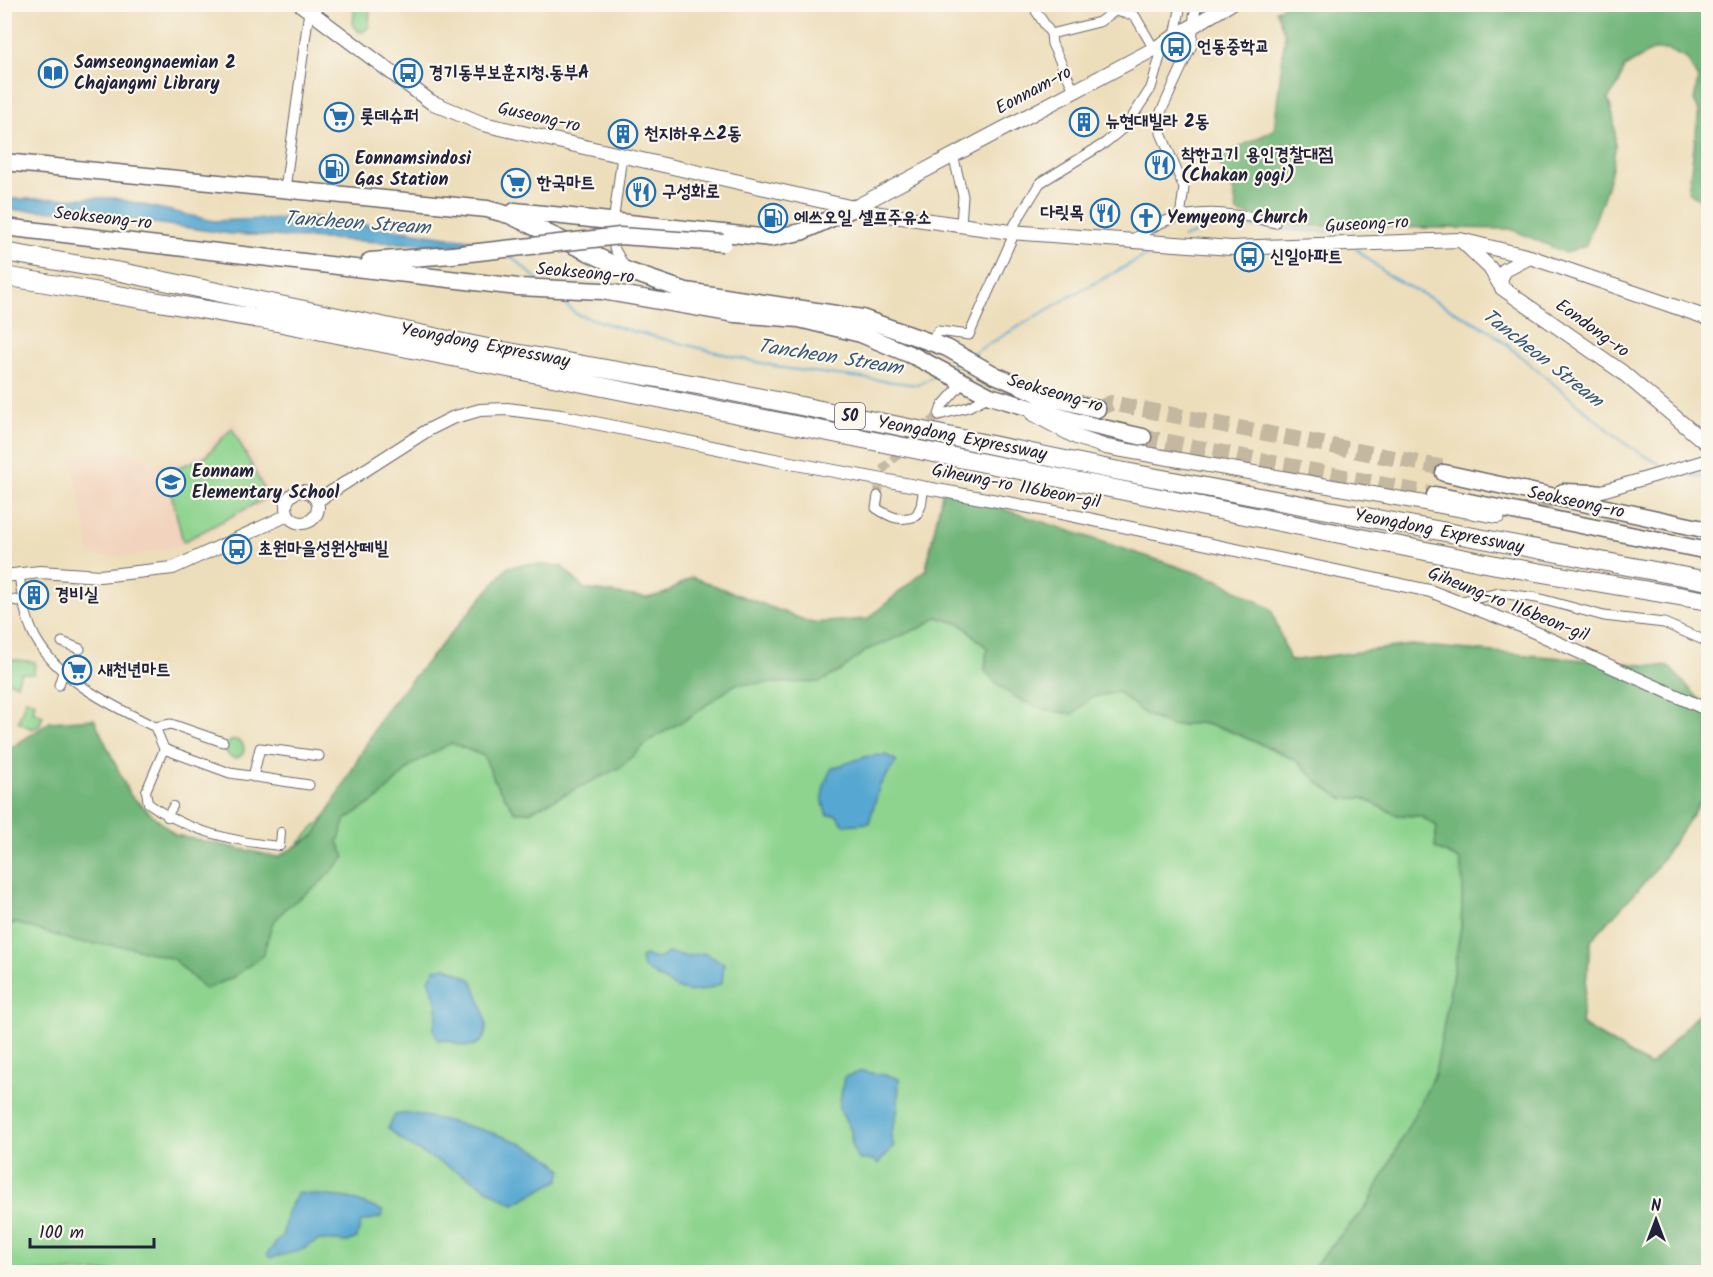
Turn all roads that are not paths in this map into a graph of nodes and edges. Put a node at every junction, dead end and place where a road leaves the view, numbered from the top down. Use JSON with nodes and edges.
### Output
{"nodes":[{"id":1,"x":1181,"y":4,"type":"edge"},
{"id":2,"x":1198,"y":4,"type":"edge"},
{"id":3,"x":1230,"y":4,"type":"edge"},
{"id":4,"x":304,"y":8,"type":"edge"},
{"id":5,"x":1112,"y":8,"type":"edge"},
{"id":6,"x":1036,"y":10,"type":"dead end"},
{"id":7,"x":1193,"y":27,"type":"junction"},
{"id":8,"x":1051,"y":34,"type":"junction"},
{"id":9,"x":1164,"y":43,"type":"junction"},
{"id":10,"x":1074,"y":90,"type":"junction"},
{"id":11,"x":953,"y":155,"type":"junction"},
{"id":12,"x":622,"y":156,"type":"junction"},
{"id":13,"x":4,"y":162,"type":"edge"},
{"id":14,"x":285,"y":189,"type":"junction"},
{"id":15,"x":854,"y":208,"type":"junction"},
{"id":16,"x":487,"y":209,"type":"junction"},
{"id":17,"x":1180,"y":217,"type":"junction"},
{"id":18,"x":614,"y":222,"type":"junction"},
{"id":19,"x":1275,"y":223,"type":"dead end"},
{"id":20,"x":961,"y":224,"type":"junction"},
{"id":21,"x":4,"y":227,"type":"edge"},
{"id":22,"x":1012,"y":232,"type":"junction"},
{"id":23,"x":1461,"y":240,"type":"junction"},
{"id":24,"x":1129,"y":241,"type":"junction"},
{"id":25,"x":579,"y":248,"type":"junction"},
{"id":26,"x":4,"y":252,"type":"edge"},
{"id":27,"x":255,"y":254,"type":"junction"},
{"id":28,"x":1530,"y":257,"type":"junction"},
{"id":29,"x":628,"y":271,"type":"junction"},
{"id":30,"x":4,"y":276,"type":"edge"},
{"id":31,"x":1502,"y":288,"type":"junction"},
{"id":32,"x":602,"y":291,"type":"junction"},
{"id":33,"x":1708,"y":318,"type":"edge"},
{"id":34,"x":930,"y":342,"type":"junction"},
{"id":35,"x":954,"y":381,"type":"dead end"},
{"id":36,"x":985,"y":393,"type":"junction"},
{"id":37,"x":1018,"y":405,"type":"junction"},
{"id":38,"x":1097,"y":409,"type":"tunnel mouth"},
{"id":39,"x":1143,"y":437,"type":"tunnel mouth"},
{"id":40,"x":1708,"y":445,"type":"edge"},
{"id":41,"x":1708,"y":460,"type":"edge"},
{"id":42,"x":924,"y":487,"type":"junction"},
{"id":43,"x":1595,"y":493,"type":"joint"},
{"id":44,"x":1435,"y":495,"type":"tunnel mouth"},
{"id":45,"x":878,"y":496,"type":"dead end"},
{"id":46,"x":317,"y":501,"type":"junction"},
{"id":47,"x":288,"y":515,"type":"junction"},
{"id":48,"x":1498,"y":516,"type":"dead end"},
{"id":49,"x":1708,"y":530,"type":"edge"},
{"id":50,"x":1701,"y":549,"type":"edge"},
{"id":51,"x":19,"y":575,"type":"junction"},
{"id":52,"x":4,"y":576,"type":"edge"},
{"id":53,"x":1702,"y":580,"type":"edge"},
{"id":54,"x":1500,"y":593,"type":"junction"},
{"id":55,"x":4,"y":598,"type":"edge"},
{"id":56,"x":1700,"y":599,"type":"edge"},
{"id":57,"x":23,"y":602,"type":"junction"},
{"id":58,"x":1458,"y":602,"type":"junction"},
{"id":59,"x":1494,"y":615,"type":"junction"},
{"id":60,"x":62,"y":642,"type":"dead end"},
{"id":61,"x":1708,"y":642,"type":"edge"},
{"id":62,"x":80,"y":649,"type":"dead end"},
{"id":63,"x":63,"y":672,"type":"junction"},
{"id":64,"x":59,"y":685,"type":"dead end"},
{"id":65,"x":1708,"y":710,"type":"edge"},
{"id":66,"x":155,"y":727,"type":"junction"},
{"id":67,"x":223,"y":742,"type":"dead end"},
{"id":68,"x":164,"y":749,"type":"junction"},
{"id":69,"x":319,"y":756,"type":"dead end"},
{"id":70,"x":253,"y":777,"type":"junction"},
{"id":71,"x":309,"y":785,"type":"dead end"},
{"id":72,"x":173,"y":806,"type":"dead end"},
{"id":73,"x":167,"y":817,"type":"junction"},
{"id":74,"x":281,"y":832,"type":"dead end"}],
"edges":[{"from":1,"to":9,"type":"street"},
{"from":2,"to":7,"type":"street"},
{"from":3,"to":7,"type":"main road","name":"Eonnam-ro"},
{"from":4,"to":12,"type":"main road","name":"Guseong-ro"},
{"from":4,"to":14,"type":"street"},
{"from":5,"to":8,"type":"street"},
{"from":5,"to":9,"type":"street"},
{"from":6,"to":8,"type":"street"},
{"from":7,"to":9,"type":"main road","name":"Eonnam-ro"},
{"from":7,"to":17,"type":"street"},
{"from":8,"to":10,"type":"street"},
{"from":9,"to":10,"type":"main road","name":"Eonnam-ro"},
{"from":9,"to":22,"type":"street"},
{"from":10,"to":11,"type":"main road","name":"Eonnam-ro"},
{"from":11,"to":15,"type":"main road","name":"Eonnam-ro"},
{"from":11,"to":20,"type":"street"},
{"from":12,"to":15,"type":"main road","name":"Guseong-ro"},
{"from":12,"to":18,"type":"street"},
{"from":13,"to":14,"type":"highway","name":"Seokseong-ro"},
{"from":14,"to":16,"type":"highway","name":"Seokseong-ro"},
{"from":15,"to":18,"type":"highway"},
{"from":15,"to":20,"type":"main road","name":"Guseong-ro"},
{"from":15,"to":27,"type":"highway","bridge":true},
{"from":16,"to":18,"type":"highway"},
{"from":16,"to":25,"type":"highway","name":"Seokseong-ro"},
{"from":17,"to":19,"type":"street"},
{"from":17,"to":24,"type":"street"},
{"from":18,"to":29,"type":"street"},
{"from":20,"to":22,"type":"main road","name":"Guseong-ro"},
{"from":21,"to":27,"type":"highway","name":"Seokseong-ro"},
{"from":22,"to":24,"type":"main road","name":"Guseong-ro"},
{"from":22,"to":34,"type":"street"},
{"from":23,"to":24,"type":"main road","name":"Guseong-ro"},
{"from":23,"to":28,"type":"main road","name":"Guseong-ro"},
{"from":23,"to":31,"type":"main road","name":"Eondong-ro"},
{"from":25,"to":29,"type":"highway","name":"Seokseong-ro"},
{"from":25,"to":32,"type":"highway"},
{"from":26,"to":53,"type":"highway","name":"Yeongdong Expressway","number":"50"},
{"from":27,"to":32,"type":"highway","name":"Seokseong-ro"},
{"from":28,"to":31,"type":"main road"},
{"from":28,"to":33,"type":"main road","name":"Guseong-ro"},
{"from":29,"to":34,"type":"highway","name":"Seokseong-ro"},
{"from":30,"to":56,"type":"highway","name":"Yeongdong Expressway","number":"50"},
{"from":31,"to":40,"type":"main road","name":"Eondong-ro"},
{"from":32,"to":36,"type":"highway","name":"Seokseong-ro"},
{"from":34,"to":38,"type":"highway","name":"Seokseong-ro"},
{"from":35,"to":36,"type":"street"},
{"from":36,"to":37,"type":"highway","name":"Seokseong-ro"},
{"from":37,"to":39,"type":"highway","name":"Seokseong-ro"},
{"from":37,"to":48,"type":"main road"},
{"from":41,"to":43,"type":"street"},
{"from":42,"to":45,"type":"street"},
{"from":42,"to":46,"type":"street","name":"Giheung-ro 116beon-gil"},
{"from":42,"to":58,"type":"street","name":"Giheung-ro 116beon-gil"},
{"from":43,"to":49,"type":"highway","name":"Seokseong-ro"},
{"from":44,"to":50,"type":"highway","name":"Seokseong-ro"},
{"from":46,"to":47,"type":"street"},
{"from":46,"to":47,"type":"street"},
{"from":47,"to":51,"type":"street"},
{"from":51,"to":52,"type":"street"},
{"from":51,"to":57,"type":"street"},
{"from":54,"to":58,"type":"street"},
{"from":54,"to":59,"type":"street"},
{"from":54,"to":61,"type":"street"},
{"from":55,"to":57,"type":"street"},
{"from":57,"to":63,"type":"street"},
{"from":58,"to":59,"type":"street","name":"Giheung-ro 116beon-gil"},
{"from":59,"to":65,"type":"street","name":"Giheung-ro 116beon-gil"},
{"from":60,"to":62,"type":"street"},
{"from":63,"to":64,"type":"street"},
{"from":63,"to":66,"type":"street"},
{"from":66,"to":67,"type":"street"},
{"from":66,"to":68,"type":"street"},
{"from":68,"to":70,"type":"street"},
{"from":68,"to":73,"type":"street"},
{"from":69,"to":70,"type":"street"},
{"from":70,"to":71,"type":"street"},
{"from":72,"to":73,"type":"street"},
{"from":73,"to":74,"type":"street"}]}
